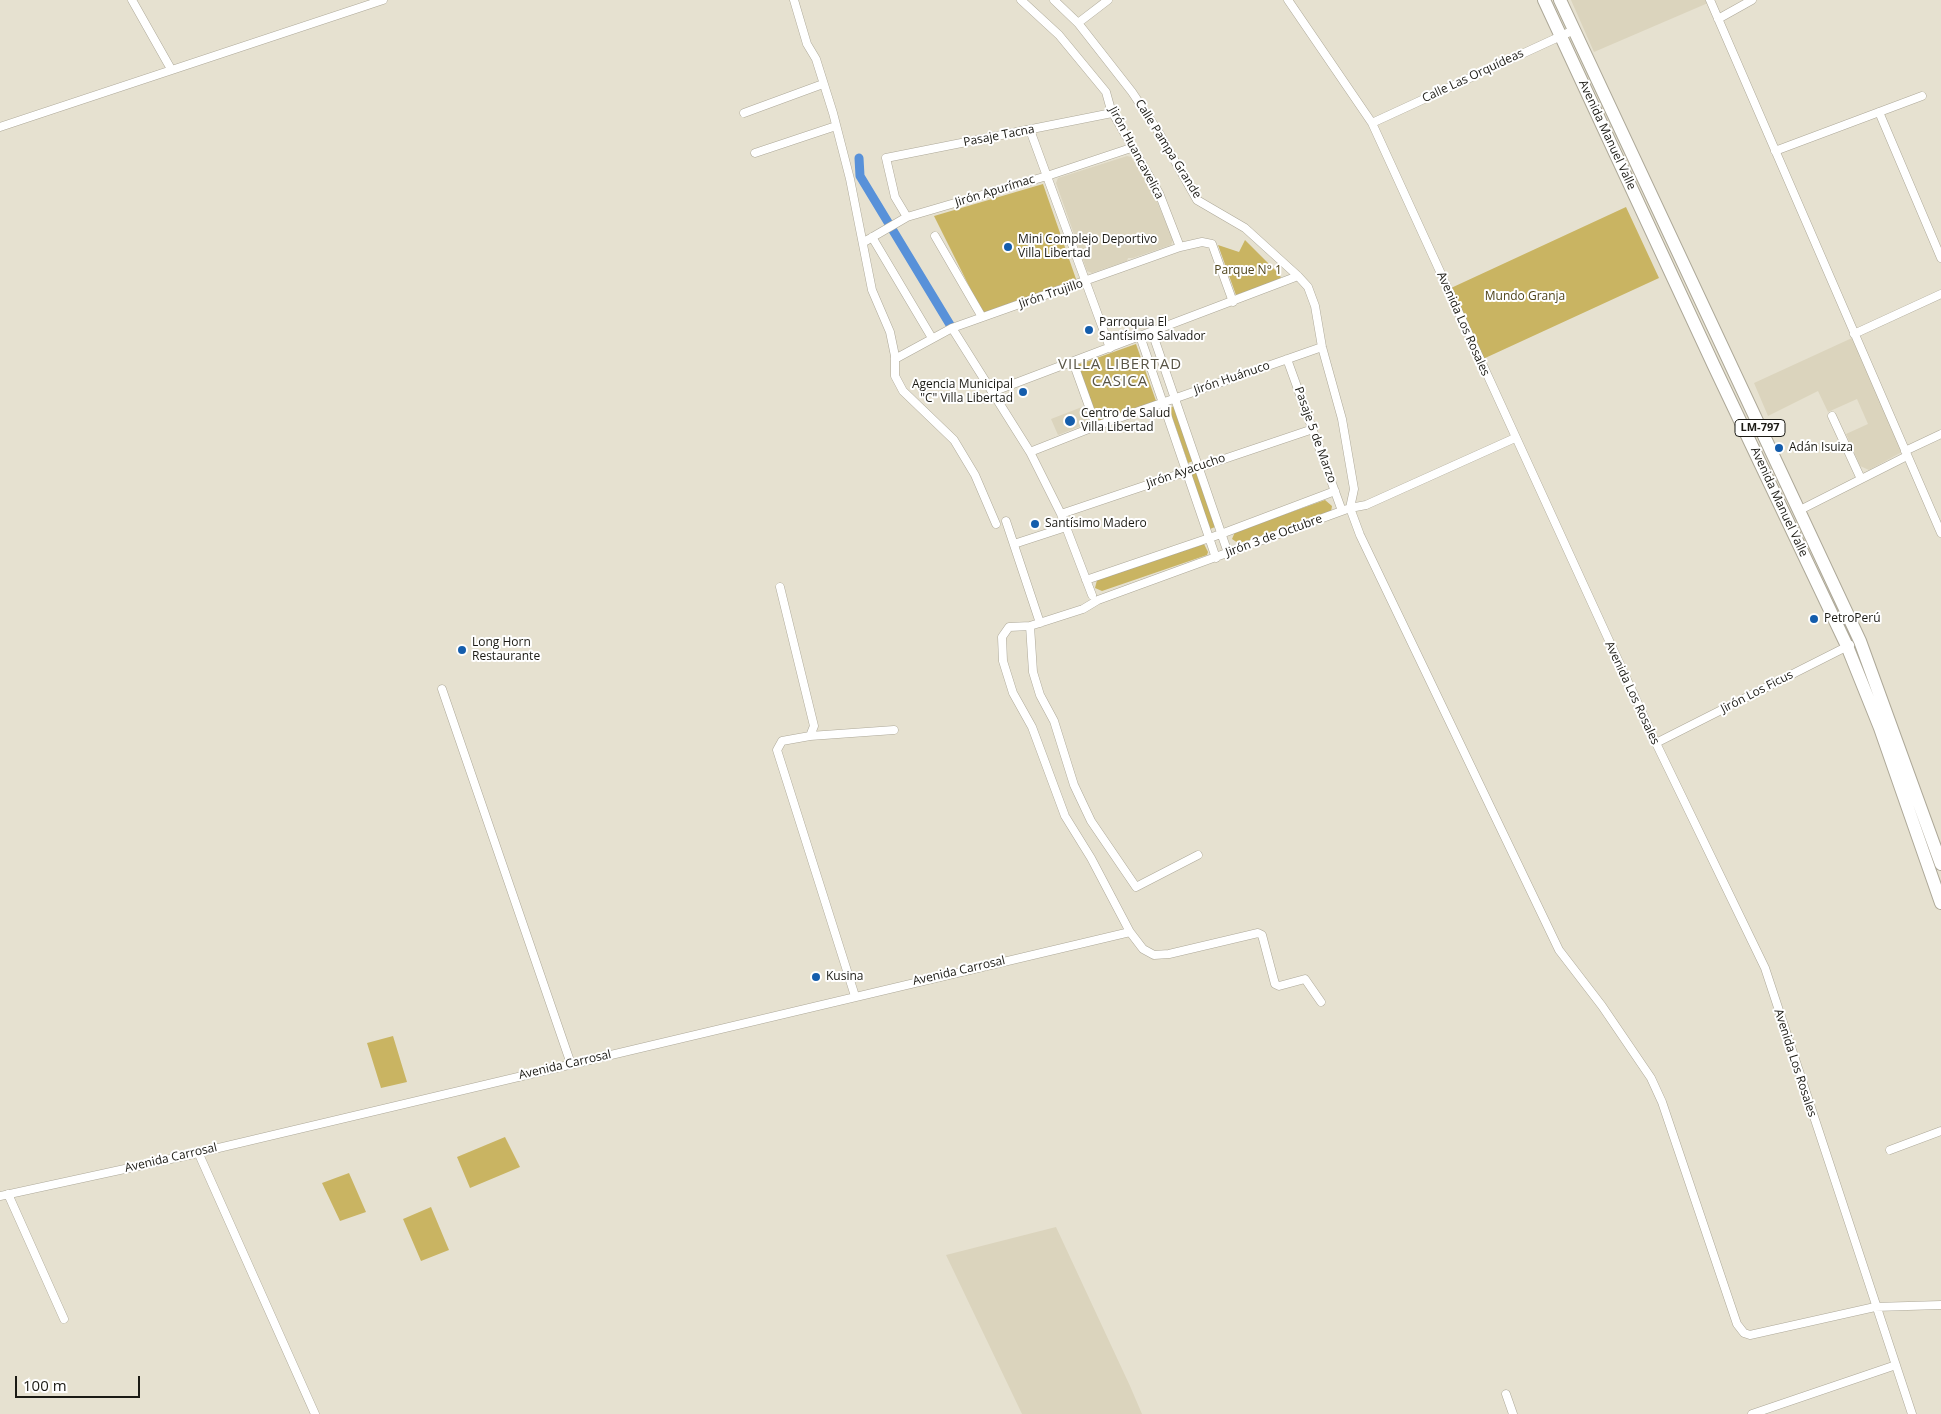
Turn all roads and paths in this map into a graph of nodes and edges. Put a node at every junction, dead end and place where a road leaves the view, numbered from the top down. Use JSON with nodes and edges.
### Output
{"nodes":[{"id":1,"x":132,"y":0,"type":"edge"},
{"id":2,"x":383,"y":0,"type":"edge"},
{"id":3,"x":794,"y":0,"type":"edge"},
{"id":4,"x":1021,"y":0,"type":"edge"},
{"id":5,"x":1054,"y":0,"type":"edge"},
{"id":6,"x":1108,"y":0,"type":"edge"},
{"id":7,"x":1288,"y":0,"type":"edge"},
{"id":8,"x":1544,"y":0,"type":"edge"},
{"id":9,"x":1560,"y":0,"type":"edge"},
{"id":10,"x":1710,"y":0,"type":"edge"},
{"id":11,"x":1752,"y":0,"type":"edge"},
{"id":12,"x":1718,"y":19,"type":"junction"},
{"id":13,"x":1078,"y":23,"type":"junction"},
{"id":14,"x":1574,"y":30,"type":"junction"},
{"id":15,"x":1561,"y":35,"type":"junction"},
{"id":16,"x":170,"y":69,"type":"junction"},
{"id":17,"x":823,"y":84,"type":"junction"},
{"id":18,"x":1922,"y":96,"type":"dead end"},
{"id":19,"x":1879,"y":112,"type":"junction"},
{"id":20,"x":744,"y":113,"type":"dead end"},
{"id":21,"x":1112,"y":113,"type":"junction"},
{"id":22,"x":1372,"y":123,"type":"junction"},
{"id":23,"x":836,"y":126,"type":"junction"},
{"id":24,"x":0,"y":127,"type":"edge"},
{"id":25,"x":1030,"y":130,"type":"junction"},
{"id":26,"x":1131,"y":148,"type":"junction"},
{"id":27,"x":1775,"y":152,"type":"junction"},
{"id":28,"x":755,"y":153,"type":"dead end"},
{"id":29,"x":1047,"y":176,"type":"junction"},
{"id":30,"x":907,"y":217,"type":"junction"},
{"id":31,"x":935,"y":236,"type":"dead end"},
{"id":32,"x":872,"y":237,"type":"junction"},
{"id":33,"x":864,"y":242,"type":"junction"},
{"id":34,"x":1180,"y":247,"type":"junction"},
{"id":35,"x":1941,"y":258,"type":"edge"},
{"id":36,"x":1298,"y":276,"type":"junction"},
{"id":37,"x":1085,"y":282,"type":"junction"},
{"id":38,"x":1941,"y":294,"type":"edge"},
{"id":39,"x":1233,"y":302,"type":"junction"},
{"id":40,"x":982,"y":318,"type":"junction"},
{"id":41,"x":952,"y":328,"type":"junction"},
{"id":42,"x":1152,"y":332,"type":"junction"},
{"id":43,"x":1854,"y":334,"type":"junction"},
{"id":44,"x":1140,"y":336,"type":"junction"},
{"id":45,"x":932,"y":338,"type":"junction"},
{"id":46,"x":1322,"y":346,"type":"junction"},
{"id":47,"x":1110,"y":348,"type":"junction"},
{"id":48,"x":895,"y":359,"type":"junction"},
{"id":49,"x":1288,"y":359,"type":"junction"},
{"id":50,"x":1073,"y":362,"type":"junction"},
{"id":51,"x":992,"y":392,"type":"junction"},
{"id":52,"x":1175,"y":398,"type":"junction"},
{"id":53,"x":1162,"y":403,"type":"junction"},
{"id":54,"x":1832,"y":416,"type":"dead end"},
{"id":55,"x":1096,"y":426,"type":"junction"},
{"id":56,"x":1312,"y":429,"type":"junction"},
{"id":57,"x":1941,"y":434,"type":"edge"},
{"id":58,"x":1515,"y":438,"type":"junction"},
{"id":59,"x":1030,"y":452,"type":"junction"},
{"id":60,"x":1906,"y":454,"type":"junction"},
{"id":61,"x":1199,"y":467,"type":"junction"},
{"id":62,"x":1186,"y":471,"type":"junction"},
{"id":63,"x":1861,"y":479,"type":"junction"},
{"id":64,"x":1335,"y":491,"type":"junction"},
{"id":65,"x":1350,"y":508,"type":"junction"},
{"id":66,"x":1342,"y":511,"type":"junction"},
{"id":67,"x":1798,"y":511,"type":"junction"},
{"id":68,"x":1061,"y":514,"type":"junction"},
{"id":69,"x":1006,"y":521,"type":"dead end"},
{"id":70,"x":996,"y":524,"type":"dead end"},
{"id":71,"x":1066,"y":527,"type":"junction"},
{"id":72,"x":1941,"y":533,"type":"edge"},
{"id":73,"x":1221,"y":534,"type":"junction"},
{"id":74,"x":1209,"y":538,"type":"junction"},
{"id":75,"x":1014,"y":544,"type":"junction"},
{"id":76,"x":1228,"y":553,"type":"junction"},
{"id":77,"x":1216,"y":558,"type":"junction"},
{"id":78,"x":1086,"y":580,"type":"junction"},
{"id":79,"x":780,"y":587,"type":"dead end"},
{"id":80,"x":1092,"y":595,"type":"dead end"},
{"id":81,"x":1040,"y":623,"type":"junction"},
{"id":82,"x":1030,"y":626,"type":"junction"},
{"id":83,"x":1854,"y":644,"type":"junction"},
{"id":84,"x":442,"y":689,"type":"dead end"},
{"id":85,"x":894,"y":730,"type":"dead end"},
{"id":86,"x":810,"y":736,"type":"junction"},
{"id":87,"x":1656,"y":743,"type":"junction"},
{"id":88,"x":1198,"y":855,"type":"dead end"},
{"id":89,"x":1941,"y":864,"type":"edge"},
{"id":90,"x":1941,"y":903,"type":"edge"},
{"id":91,"x":1130,"y":932,"type":"junction"},
{"id":92,"x":855,"y":996,"type":"junction"},
{"id":93,"x":1321,"y":1002,"type":"dead end"},
{"id":94,"x":571,"y":1064,"type":"junction"},
{"id":95,"x":1941,"y":1131,"type":"edge"},
{"id":96,"x":1890,"y":1150,"type":"dead end"},
{"id":97,"x":198,"y":1152,"type":"junction"},
{"id":98,"x":8,"y":1194,"type":"junction"},
{"id":99,"x":0,"y":1196,"type":"edge"},
{"id":100,"x":1875,"y":1306,"type":"junction"},
{"id":101,"x":1941,"y":1306,"type":"edge"},
{"id":102,"x":64,"y":1318,"type":"dead end"},
{"id":103,"x":1896,"y":1365,"type":"junction"},
{"id":104,"x":1506,"y":1394,"type":"dead end"},
{"id":105,"x":315,"y":1414,"type":"edge"},
{"id":106,"x":1513,"y":1414,"type":"edge"},
{"id":107,"x":1752,"y":1414,"type":"edge"},
{"id":108,"x":1912,"y":1414,"type":"edge"}],
"edges":[{"from":1,"to":16,"type":"street"},
{"from":2,"to":16,"type":"street"},
{"from":3,"to":17,"type":"street"},
{"from":4,"to":21,"type":"street","name":"Jirón Huancavelica"},
{"from":5,"to":13,"type":"street","name":"Calle Pampa Grande"},
{"from":6,"to":13,"type":"street"},
{"from":7,"to":22,"type":"street","name":"Avenida Los Rosales"},
{"from":8,"to":15,"type":"main road","name":"Avenida Manuel Valle","number":"LM-797"},
{"from":9,"to":14,"type":"main road","name":"Avenida Manuel Valle","number":"LM-797"},
{"from":10,"to":12,"type":"street"},
{"from":11,"to":12,"type":"street"},
{"from":12,"to":27,"type":"street"},
{"from":13,"to":36,"type":"street","name":"Calle Pampa Grande"},
{"from":14,"to":15,"type":"street","name":"Calle Las Orquídeas"},
{"from":14,"to":67,"type":"main road","name":"Avenida Manuel Valle","number":"LM-797"},
{"from":15,"to":22,"type":"street","name":"Calle Las Orquídeas"},
{"from":15,"to":83,"type":"main road","name":"Avenida Manuel Valle","number":"LM-797"},
{"from":16,"to":24,"type":"street"},
{"from":17,"to":20,"type":"street"},
{"from":17,"to":23,"type":"street"},
{"from":18,"to":19,"type":"street"},
{"from":19,"to":27,"type":"street"},
{"from":19,"to":35,"type":"street"},
{"from":21,"to":25,"type":"street","name":"Pasaje Tacna"},
{"from":21,"to":26,"type":"street","name":"Jirón Huancavelica"},
{"from":22,"to":58,"type":"street","name":"Avenida Los Rosales"},
{"from":23,"to":28,"type":"street"},
{"from":23,"to":33,"type":"street"},
{"from":25,"to":29,"type":"street"},
{"from":25,"to":30,"type":"street","name":"Pasaje Tacna"},
{"from":26,"to":29,"type":"street","name":"Jirón Apurímac"},
{"from":26,"to":34,"type":"street","name":"Jirón Huancavelica"},
{"from":27,"to":43,"type":"street"},
{"from":29,"to":30,"type":"street","name":"Jirón Apurímac"},
{"from":29,"to":37,"type":"street"},
{"from":30,"to":32,"type":"street","name":"Jirón Apurímac"},
{"from":31,"to":40,"type":"street"},
{"from":32,"to":33,"type":"street","name":"Jirón Apurímac"},
{"from":32,"to":45,"type":"street"},
{"from":33,"to":48,"type":"street"},
{"from":34,"to":37,"type":"street","name":"Jirón Trujillo"},
{"from":34,"to":39,"type":"street","name":"Jirón Trujillo"},
{"from":36,"to":39,"type":"street"},
{"from":36,"to":46,"type":"street","name":"Calle Pampa Grande"},
{"from":37,"to":40,"type":"street","name":"Jirón Trujillo"},
{"from":37,"to":47,"type":"street"},
{"from":38,"to":43,"type":"street"},
{"from":39,"to":42,"type":"street"},
{"from":40,"to":41,"type":"street","name":"Jirón Trujillo"},
{"from":41,"to":45,"type":"street","name":"Jirón Trujillo"},
{"from":41,"to":51,"type":"street"},
{"from":42,"to":44,"type":"street"},
{"from":42,"to":52,"type":"street"},
{"from":43,"to":60,"type":"street"},
{"from":44,"to":47,"type":"street"},
{"from":44,"to":53,"type":"street"},
{"from":45,"to":48,"type":"street","name":"Jirón Trujillo"},
{"from":46,"to":49,"type":"street","name":"Jirón Huánuco"},
{"from":46,"to":65,"type":"street","name":"Calle Pampa Grande"},
{"from":47,"to":50,"type":"street"},
{"from":48,"to":70,"type":"street"},
{"from":49,"to":52,"type":"street","name":"Jirón Huánuco"},
{"from":49,"to":56,"type":"street","name":"Pasaje 5 de Marzo"},
{"from":50,"to":51,"type":"street"},
{"from":50,"to":55,"type":"street"},
{"from":51,"to":59,"type":"street"},
{"from":52,"to":53,"type":"street","name":"Jirón Huánuco"},
{"from":52,"to":61,"type":"street"},
{"from":53,"to":55,"type":"street","name":"Jirón Huánuco"},
{"from":53,"to":62,"type":"street"},
{"from":54,"to":63,"type":"street"},
{"from":55,"to":59,"type":"street","name":"Jirón Huánuco"},
{"from":56,"to":61,"type":"street","name":"Jirón Ayacucho"},
{"from":56,"to":64,"type":"street","name":"Pasaje 5 de Marzo"},
{"from":57,"to":60,"type":"street"},
{"from":58,"to":65,"type":"street","name":"Jirón 3 de Octubre"},
{"from":58,"to":87,"type":"street","name":"Avenida Los Rosales"},
{"from":59,"to":68,"type":"street"},
{"from":60,"to":63,"type":"street"},
{"from":60,"to":72,"type":"street"},
{"from":61,"to":62,"type":"street","name":"Jirón Ayacucho"},
{"from":61,"to":73,"type":"street"},
{"from":62,"to":68,"type":"street","name":"Jirón Ayacucho"},
{"from":62,"to":74,"type":"street"},
{"from":63,"to":67,"type":"street"},
{"from":64,"to":66,"type":"street","name":"Pasaje 5 de Marzo"},
{"from":64,"to":73,"type":"street","name":"Jirón 3 de Octubre"},
{"from":65,"to":66,"type":"street","name":"Jirón 3 de Octubre"},
{"from":65,"to":100,"type":"street"},
{"from":66,"to":76,"type":"street","name":"Jirón 3 de Octubre"},
{"from":67,"to":83,"type":"main road","name":"Avenida Manuel Valle","number":"LM-797"},
{"from":68,"to":71,"type":"street"},
{"from":69,"to":75,"type":"street"},
{"from":71,"to":75,"type":"street"},
{"from":71,"to":78,"type":"street"},
{"from":73,"to":74,"type":"street","name":"Jirón 3 de Octubre"},
{"from":73,"to":76,"type":"street"},
{"from":74,"to":77,"type":"street"},
{"from":74,"to":78,"type":"street","name":"Jirón 3 de Octubre"},
{"from":75,"to":81,"type":"street"},
{"from":76,"to":77,"type":"street","name":"Jirón 3 de Octubre"},
{"from":77,"to":81,"type":"street","name":"Jirón 3 de Octubre"},
{"from":78,"to":80,"type":"street"},
{"from":79,"to":86,"type":"street"},
{"from":81,"to":82,"type":"street","name":"Jirón 3 de Octubre"},
{"from":82,"to":88,"type":"street"},
{"from":82,"to":91,"type":"street","name":"Jirón 3 de Octubre"},
{"from":83,"to":87,"type":"street","name":"Jirón Los Ficus"},
{"from":83,"to":89,"type":"main road","name":"Avenida Manuel Valle","number":"LM-797"},
{"from":83,"to":90,"type":"main road","name":"Avenida Manuel Valle","number":"LM-797"},
{"from":84,"to":94,"type":"street"},
{"from":85,"to":86,"type":"street"},
{"from":86,"to":92,"type":"street"},
{"from":87,"to":100,"type":"street","name":"Avenida Los Rosales"},
{"from":91,"to":92,"type":"street","name":"Avenida Carrosal"},
{"from":91,"to":93,"type":"street"},
{"from":92,"to":94,"type":"street","name":"Avenida Carrosal"},
{"from":94,"to":97,"type":"street","name":"Avenida Carrosal"},
{"from":95,"to":96,"type":"street"},
{"from":97,"to":98,"type":"street","name":"Avenida Carrosal"},
{"from":97,"to":105,"type":"street"},
{"from":98,"to":99,"type":"street","name":"Avenida Carrosal"},
{"from":98,"to":102,"type":"street"},
{"from":100,"to":101,"type":"street"},
{"from":100,"to":103,"type":"street","name":"Avenida Los Rosales"},
{"from":103,"to":107,"type":"street"},
{"from":103,"to":108,"type":"street","name":"Avenida Los Rosales"},
{"from":104,"to":106,"type":"street"}]}
